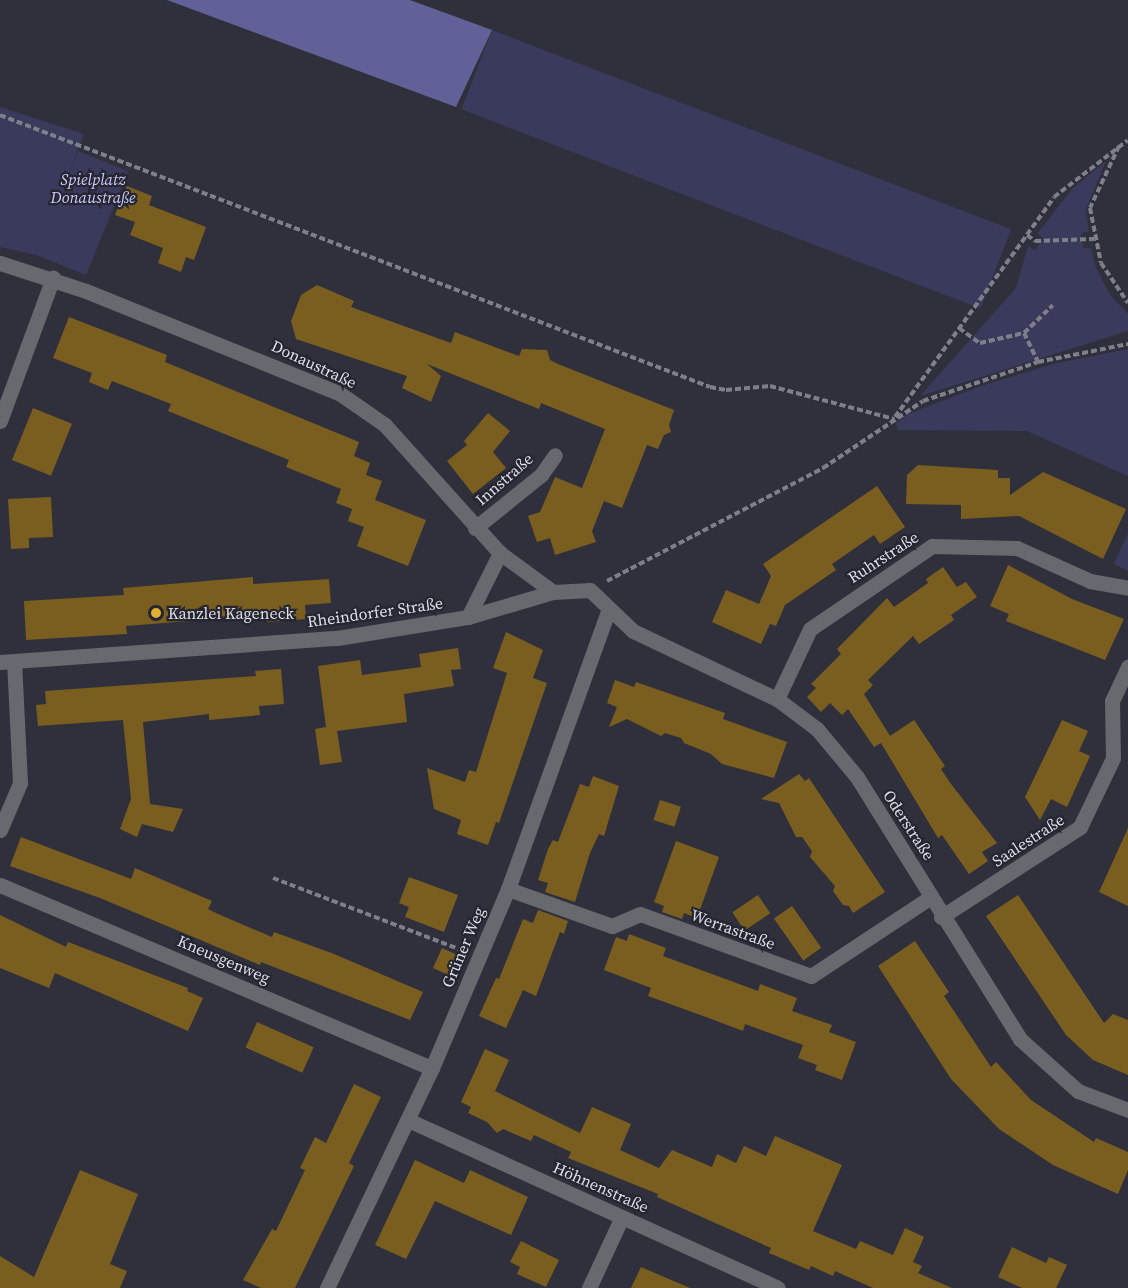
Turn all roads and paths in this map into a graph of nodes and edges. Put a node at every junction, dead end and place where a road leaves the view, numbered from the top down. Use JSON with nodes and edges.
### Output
{"nodes":[{"id":1,"x":0,"y":115,"type":"edge"},
{"id":2,"x":1128,"y":140,"type":"edge"},
{"id":3,"x":1119,"y":146,"type":"junction"},
{"id":4,"x":1027,"y":235,"type":"junction"},
{"id":5,"x":1094,"y":239,"type":"junction"},
{"id":6,"x":0,"y":263,"type":"edge"},
{"id":7,"x":53,"y":278,"type":"junction"},
{"id":8,"x":1128,"y":303,"type":"edge"},
{"id":9,"x":1053,"y":305,"type":"dead end"},
{"id":10,"x":959,"y":328,"type":"junction"},
{"id":11,"x":1024,"y":333,"type":"junction"},
{"id":12,"x":1128,"y":344,"type":"edge"},
{"id":13,"x":1038,"y":362,"type":"junction"},
{"id":14,"x":894,"y":418,"type":"junction"},
{"id":15,"x":0,"y":421,"type":"edge"},
{"id":16,"x":555,"y":455,"type":"dead end"},
{"id":17,"x":475,"y":528,"type":"junction"},
{"id":18,"x":500,"y":553,"type":"junction"},
{"id":19,"x":1128,"y":588,"type":"edge"},
{"id":20,"x":590,"y":590,"type":"junction"},
{"id":21,"x":553,"y":592,"type":"junction"},
{"id":22,"x":608,"y":611,"type":"junction"},
{"id":23,"x":468,"y":617,"type":"junction"},
{"id":24,"x":0,"y":652,"type":"edge"},
{"id":25,"x":5,"y":662,"type":"edge"},
{"id":26,"x":1128,"y":666,"type":"edge"},
{"id":27,"x":777,"y":699,"type":"junction"},
{"id":28,"x":0,"y":830,"type":"edge"},
{"id":29,"x":273,"y":878,"type":"dead end"},
{"id":30,"x":0,"y":885,"type":"edge"},
{"id":31,"x":508,"y":889,"type":"junction"},
{"id":32,"x":931,"y":897,"type":"junction"},
{"id":33,"x":941,"y":917,"type":"junction"},
{"id":34,"x":479,"y":957,"type":"junction"},
{"id":35,"x":432,"y":1068,"type":"junction"},
{"id":36,"x":1128,"y":1110,"type":"edge"},
{"id":37,"x":408,"y":1120,"type":"junction"},
{"id":38,"x":622,"y":1217,"type":"junction"},
{"id":39,"x":327,"y":1288,"type":"edge"},
{"id":40,"x":589,"y":1288,"type":"edge"},
{"id":41,"x":778,"y":1288,"type":"edge"}],
"edges":[{"from":1,"to":14,"type":"path"},
{"from":2,"to":3,"type":"path"},
{"from":3,"to":4,"type":"path"},
{"from":3,"to":5,"type":"path"},
{"from":4,"to":5,"type":"path"},
{"from":4,"to":10,"type":"path"},
{"from":5,"to":8,"type":"path"},
{"from":6,"to":7,"type":"street","name":"Donaustraße"},
{"from":7,"to":15,"type":"street"},
{"from":7,"to":17,"type":"street","name":"Donaustraße"},
{"from":9,"to":11,"type":"path"},
{"from":10,"to":11,"type":"path"},
{"from":10,"to":14,"type":"path"},
{"from":11,"to":13,"type":"path"},
{"from":12,"to":13,"type":"path"},
{"from":13,"to":14,"type":"path"},
{"from":14,"to":20,"type":"path"},
{"from":16,"to":17,"type":"street","name":"Innstraße"},
{"from":17,"to":18,"type":"street","name":"Donaustraße"},
{"from":18,"to":21,"type":"street","name":"Donaustraße"},
{"from":18,"to":23,"type":"street","name":"Rheindorfer Straße"},
{"from":19,"to":27,"type":"street","name":"Ruhrstraße"},
{"from":20,"to":21,"type":"street","name":"Rheindorfer Straße"},
{"from":20,"to":22,"type":"street"},
{"from":21,"to":23,"type":"street","name":"Rheindorfer Straße"},
{"from":22,"to":27,"type":"street","name":"Oderstraße"},
{"from":22,"to":31,"type":"street","name":"Grüner Weg"},
{"from":23,"to":25,"type":"street","name":"Rheindorfer Straße"},
{"from":24,"to":25,"type":"street"},
{"from":25,"to":28,"type":"street"},
{"from":26,"to":33,"type":"street","name":"Saalestraße"},
{"from":27,"to":32,"type":"street","name":"Oderstraße"},
{"from":29,"to":34,"type":"path"},
{"from":30,"to":35,"type":"street","name":"Kneusgenweg"},
{"from":31,"to":32,"type":"street","name":"Werrastraße"},
{"from":31,"to":34,"type":"street","name":"Grüner Weg"},
{"from":32,"to":33,"type":"street","name":"Oderstraße"},
{"from":33,"to":36,"type":"street","name":"Oderstraße"},
{"from":34,"to":35,"type":"street","name":"Grüner Weg"},
{"from":35,"to":37,"type":"street","name":"Grüner Weg"},
{"from":37,"to":38,"type":"street","name":"Höhnenstraße"},
{"from":37,"to":39,"type":"street","name":"Grüner Weg"},
{"from":38,"to":40,"type":"street"},
{"from":38,"to":41,"type":"street","name":"Höhnenstraße"}]}
